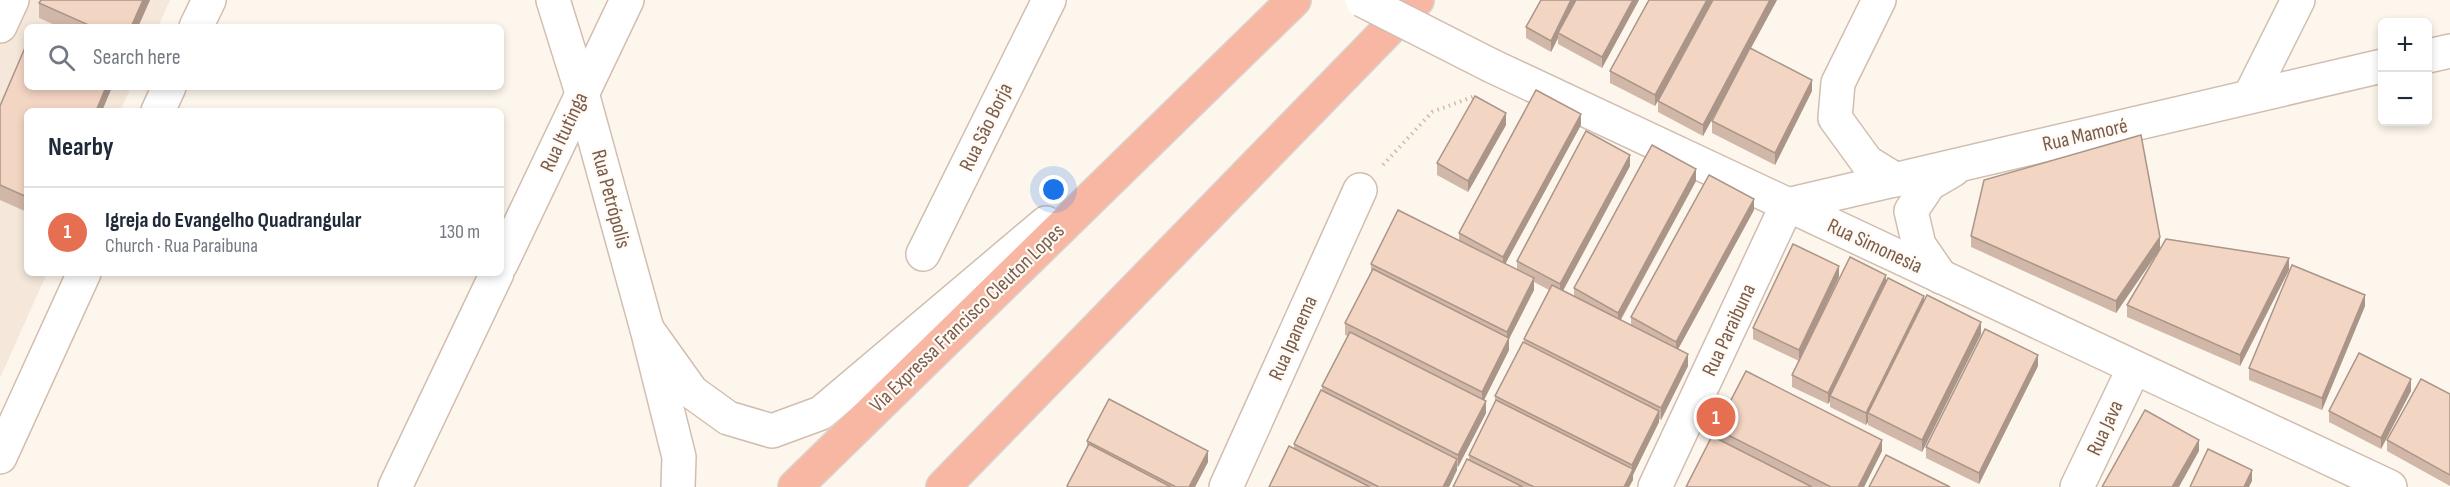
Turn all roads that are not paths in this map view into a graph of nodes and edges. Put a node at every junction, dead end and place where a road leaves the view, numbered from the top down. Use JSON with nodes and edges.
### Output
{"nodes":[{"id":1,"x":12,"y":0,"type":"edge"},
{"id":2,"x":208,"y":0,"type":"edge"},
{"id":3,"x":553,"y":0,"type":"edge"},
{"id":4,"x":627,"y":0,"type":"edge"},
{"id":5,"x":1049,"y":0,"type":"edge"},
{"id":6,"x":1294,"y":0,"type":"edge"},
{"id":7,"x":1362,"y":0,"type":"edge"},
{"id":8,"x":1417,"y":0,"type":"edge"},
{"id":9,"x":1879,"y":0,"type":"edge"},
{"id":10,"x":2298,"y":0,"type":"edge"},
{"id":11,"x":197,"y":24,"type":"edge"},
{"id":12,"x":0,"y":26,"type":"edge"},
{"id":13,"x":2450,"y":51,"type":"edge"},
{"id":14,"x":2432,"y":55,"type":"edge"},
{"id":15,"x":2378,"y":67,"type":"edge"},
{"id":16,"x":168,"y":90,"type":"edge"},
{"id":17,"x":582,"y":93,"type":"junction"},
{"id":18,"x":2250,"y":96,"type":"junction"},
{"id":19,"x":159,"y":108,"type":"edge"},
{"id":20,"x":1167,"y":122,"type":"junction"},
{"id":21,"x":1965,"y":163,"type":"junction"},
{"id":22,"x":1896,"y":180,"type":"junction"},
{"id":23,"x":1360,"y":190,"type":"road end"},
{"id":24,"x":1787,"y":205,"type":"junction"},
{"id":25,"x":923,"y":254,"type":"dead end"},
{"id":26,"x":504,"y":258,"type":"edge"},
{"id":27,"x":83,"y":276,"type":"edge"},
{"id":28,"x":496,"y":276,"type":"edge"},
{"id":29,"x":1941,"y":277,"type":"junction"},
{"id":30,"x":647,"y":329,"type":"junction"},
{"id":31,"x":2133,"y":368,"type":"junction"},
{"id":32,"x":0,"y":457,"type":"edge"},
{"id":33,"x":395,"y":487,"type":"edge"},
{"id":34,"x":678,"y":487,"type":"edge"},
{"id":35,"x":795,"y":487,"type":"edge"},
{"id":36,"x":943,"y":487,"type":"edge"},
{"id":37,"x":1227,"y":487,"type":"edge"},
{"id":38,"x":1655,"y":487,"type":"edge"},
{"id":39,"x":2077,"y":487,"type":"edge"},
{"id":40,"x":2390,"y":487,"type":"edge"}],
"edges":[{"from":1,"to":12,"type":"street"},
{"from":2,"to":11,"type":"street"},
{"from":3,"to":17,"type":"street","name":"Rua Petrópolis"},
{"from":4,"to":17,"type":"street","name":"Rua Itutinga"},
{"from":5,"to":25,"type":"street","name":"Rua São Borja"},
{"from":6,"to":20,"type":"highway","name":"Via Expressa Francisco Cleuton Lopes"},
{"from":7,"to":24,"type":"street","name":"Rua Simonesia","bridge":true},
{"from":8,"to":36,"type":"highway"},
{"from":9,"to":22,"type":"street"},
{"from":10,"to":18,"type":"street"},
{"from":13,"to":14,"type":"street"},
{"from":15,"to":18,"type":"street","name":"Rua Mamoré"},
{"from":16,"to":19,"type":"street"},
{"from":17,"to":26,"type":"street","name":"Rua Itutinga"},
{"from":17,"to":30,"type":"street","name":"Rua Petrópolis"},
{"from":18,"to":21,"type":"street","name":"Rua Mamoré"},
{"from":20,"to":30,"type":"street"},
{"from":20,"to":35,"type":"highway","name":"Via Expressa Francisco Cleuton Lopes"},
{"from":21,"to":22,"type":"street","name":"Rua Mamoré"},
{"from":21,"to":29,"type":"street"},
{"from":22,"to":24,"type":"street","name":"Rua Mamoré"},
{"from":23,"to":37,"type":"street","name":"Rua Ipanema"},
{"from":24,"to":29,"type":"street","name":"Rua Simonesia"},
{"from":24,"to":38,"type":"street","name":"Rua Paraibuna"},
{"from":27,"to":32,"type":"street"},
{"from":28,"to":33,"type":"street"},
{"from":29,"to":31,"type":"street","name":"Rua Simonesia"},
{"from":30,"to":34,"type":"street","name":"Rua Petrópolis"},
{"from":31,"to":39,"type":"street","name":"Rua Java"},
{"from":31,"to":40,"type":"street","name":"Rua Simonesia"}]}
